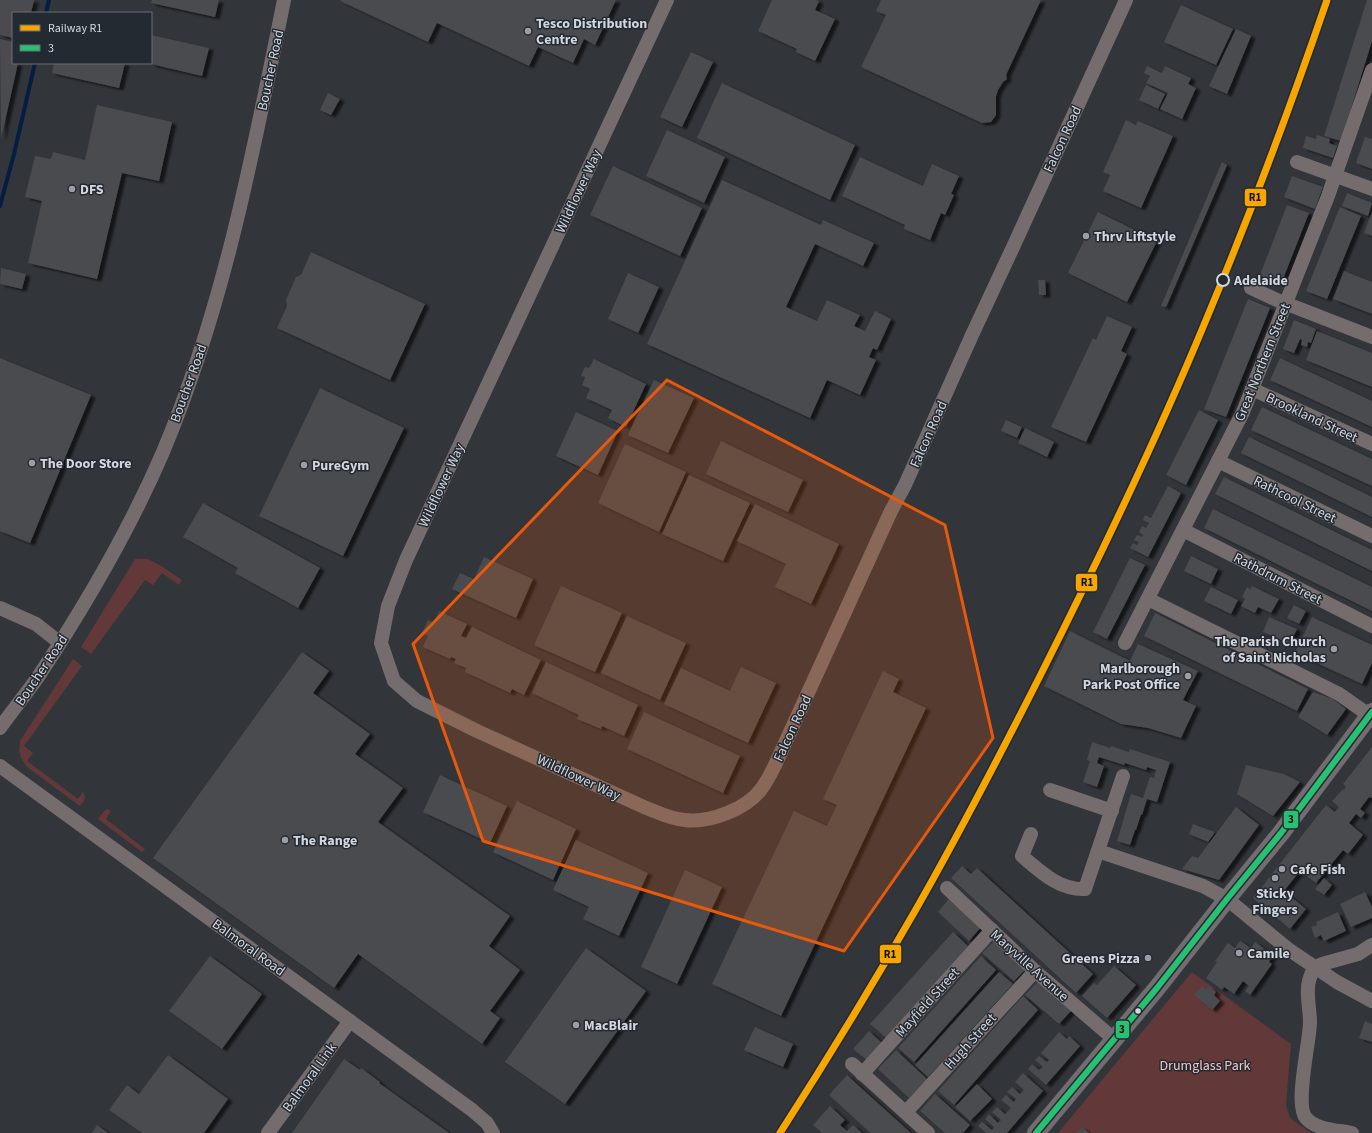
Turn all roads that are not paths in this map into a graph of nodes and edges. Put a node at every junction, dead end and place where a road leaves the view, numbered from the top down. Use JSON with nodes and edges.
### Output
{"nodes":[{"id":1,"x":284,"y":0,"type":"edge"},
{"id":2,"x":667,"y":0,"type":"edge"},
{"id":3,"x":1126,"y":0,"type":"edge"},
{"id":4,"x":1372,"y":70,"type":"edge"},
{"id":5,"x":1297,"y":162,"type":"dead end"},
{"id":6,"x":1335,"y":176,"type":"junction"},
{"id":7,"x":1372,"y":189,"type":"edge"},
{"id":8,"x":1251,"y":288,"type":"dead end"},
{"id":9,"x":1286,"y":303,"type":"junction"},
{"id":10,"x":1372,"y":338,"type":"edge"},
{"id":11,"x":1252,"y":389,"type":"junction"},
{"id":12,"x":1372,"y":444,"type":"edge"},
{"id":13,"x":1218,"y":461,"type":"junction"},
{"id":14,"x":1183,"y":530,"type":"junction"},
{"id":15,"x":1372,"y":536,"type":"edge"},
{"id":16,"x":1148,"y":599,"type":"junction"},
{"id":17,"x":0,"y":608,"type":"edge"},
{"id":18,"x":1372,"y":626,"type":"edge"},
{"id":19,"x":60,"y":642,"type":"junction"},
{"id":20,"x":1125,"y":643,"type":"dead end"},
{"id":21,"x":1371,"y":714,"type":"edge"},
{"id":22,"x":0,"y":728,"type":"edge"},
{"id":23,"x":0,"y":766,"type":"edge"},
{"id":24,"x":1123,"y":776,"type":"dead end"},
{"id":25,"x":1050,"y":790,"type":"dead end"},
{"id":26,"x":1112,"y":811,"type":"junction"},
{"id":27,"x":685,"y":820,"type":"joint"},
{"id":28,"x":1030,"y":834,"type":"dead end"},
{"id":29,"x":1098,"y":850,"type":"junction"},
{"id":30,"x":947,"y":888,"type":"dead end"},
{"id":31,"x":1227,"y":899,"type":"junction"},
{"id":32,"x":992,"y":930,"type":"junction"},
{"id":33,"x":1372,"y":945,"type":"edge"},
{"id":34,"x":1314,"y":968,"type":"junction"},
{"id":35,"x":1035,"y":971,"type":"junction"},
{"id":36,"x":1372,"y":1001,"type":"edge"},
{"id":37,"x":350,"y":1021,"type":"junction"},
{"id":38,"x":1115,"y":1040,"type":"junction"},
{"id":39,"x":906,"y":1112,"type":"junction"},
{"id":40,"x":268,"y":1133,"type":"edge"},
{"id":41,"x":493,"y":1133,"type":"edge"},
{"id":42,"x":928,"y":1133,"type":"edge"},
{"id":43,"x":1036,"y":1133,"type":"edge"},
{"id":44,"x":1352,"y":1133,"type":"edge"}],
"edges":[{"from":1,"to":19,"type":"street","name":"Boucher Road"},
{"from":2,"to":27,"type":"street","name":"Wildflower Way"},
{"from":3,"to":27,"type":"street","name":"Falcon Road"},
{"from":4,"to":6,"type":"street","name":"Great Northern Street"},
{"from":5,"to":6,"type":"street"},
{"from":6,"to":7,"type":"street"},
{"from":6,"to":9,"type":"street","name":"Great Northern Street"},
{"from":8,"to":9,"type":"street"},
{"from":9,"to":10,"type":"street"},
{"from":9,"to":11,"type":"street","name":"Great Northern Street"},
{"from":11,"to":12,"type":"street","name":"Brookland Street"},
{"from":11,"to":13,"type":"street","name":"Great Northern Street"},
{"from":13,"to":14,"type":"street","name":"Great Northern Street"},
{"from":13,"to":15,"type":"street","name":"Rathcool Street"},
{"from":14,"to":16,"type":"street","name":"Great Northern Street"},
{"from":14,"to":18,"type":"street","name":"Rathdrum Street"},
{"from":16,"to":20,"type":"street","name":"Great Northern Street"},
{"from":16,"to":21,"type":"street"},
{"from":17,"to":19,"type":"street"},
{"from":19,"to":22,"type":"street","name":"Boucher Road"},
{"from":21,"to":31,"type":"main road"},
{"from":23,"to":37,"type":"street","name":"Balmoral Road"},
{"from":24,"to":26,"type":"street"},
{"from":25,"to":26,"type":"street"},
{"from":26,"to":29,"type":"street"},
{"from":28,"to":29,"type":"street"},
{"from":29,"to":31,"type":"street"},
{"from":30,"to":32,"type":"street","name":"Maryville Avenue"},
{"from":31,"to":34,"type":"street"},
{"from":31,"to":38,"type":"main road"},
{"from":32,"to":35,"type":"street","name":"Maryville Avenue"},
{"from":32,"to":39,"type":"street","name":"Mayfield Street"},
{"from":33,"to":34,"type":"street"},
{"from":34,"to":36,"type":"street"},
{"from":34,"to":44,"type":"street"},
{"from":35,"to":38,"type":"street","name":"Maryville Avenue"},
{"from":35,"to":39,"type":"street","name":"Hugh Street"},
{"from":37,"to":40,"type":"street","name":"Balmoral Link"},
{"from":37,"to":41,"type":"street","name":"Balmoral Road"},
{"from":38,"to":43,"type":"main road"},
{"from":39,"to":42,"type":"street"}]}
